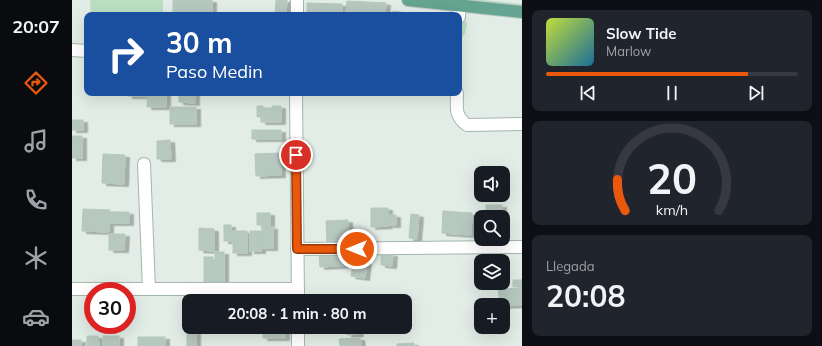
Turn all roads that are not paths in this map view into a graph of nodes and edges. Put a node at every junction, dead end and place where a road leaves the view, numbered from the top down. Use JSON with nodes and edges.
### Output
{"nodes":[{"id":1,"x":297,"y":0,"type":"edge"},
{"id":2,"x":408,"y":0,"type":"edge"},
{"id":3,"x":459,"y":7,"type":"edge"},
{"id":4,"x":297,"y":12,"type":"edge"},
{"id":5,"x":522,"y":12,"type":"edge"},
{"id":6,"x":72,"y":50,"type":"edge"},
{"id":7,"x":84,"y":51,"type":"edge"},
{"id":8,"x":296,"y":96,"type":"edge"},
{"id":9,"x":457,"y":96,"type":"edge"},
{"id":10,"x":522,"y":124,"type":"edge"},
{"id":11,"x":144,"y":164,"type":"dead end"},
{"id":12,"x":522,"y":248,"type":"edge"},
{"id":13,"x":297,"y":249,"type":"junction"},
{"id":14,"x":72,"y":289,"type":"edge"},
{"id":15,"x":149,"y":289,"type":"junction"},
{"id":16,"x":273,"y":294,"type":"edge"},
{"id":17,"x":298,"y":294,"type":"edge"},
{"id":18,"x":298,"y":334,"type":"edge"},
{"id":19,"x":298,"y":346,"type":"edge"}],
"edges":[{"from":1,"to":4,"type":"street"},
{"from":2,"to":3,"type":"main road"},
{"from":3,"to":5,"type":"main road"},
{"from":6,"to":7,"type":"street"},
{"from":8,"to":13,"type":"street"},
{"from":9,"to":10,"type":"street"},
{"from":11,"to":15,"type":"street"},
{"from":12,"to":13,"type":"street"},
{"from":13,"to":17,"type":"street"},
{"from":14,"to":15,"type":"street"},
{"from":15,"to":16,"type":"street"},
{"from":18,"to":19,"type":"street"}]}
